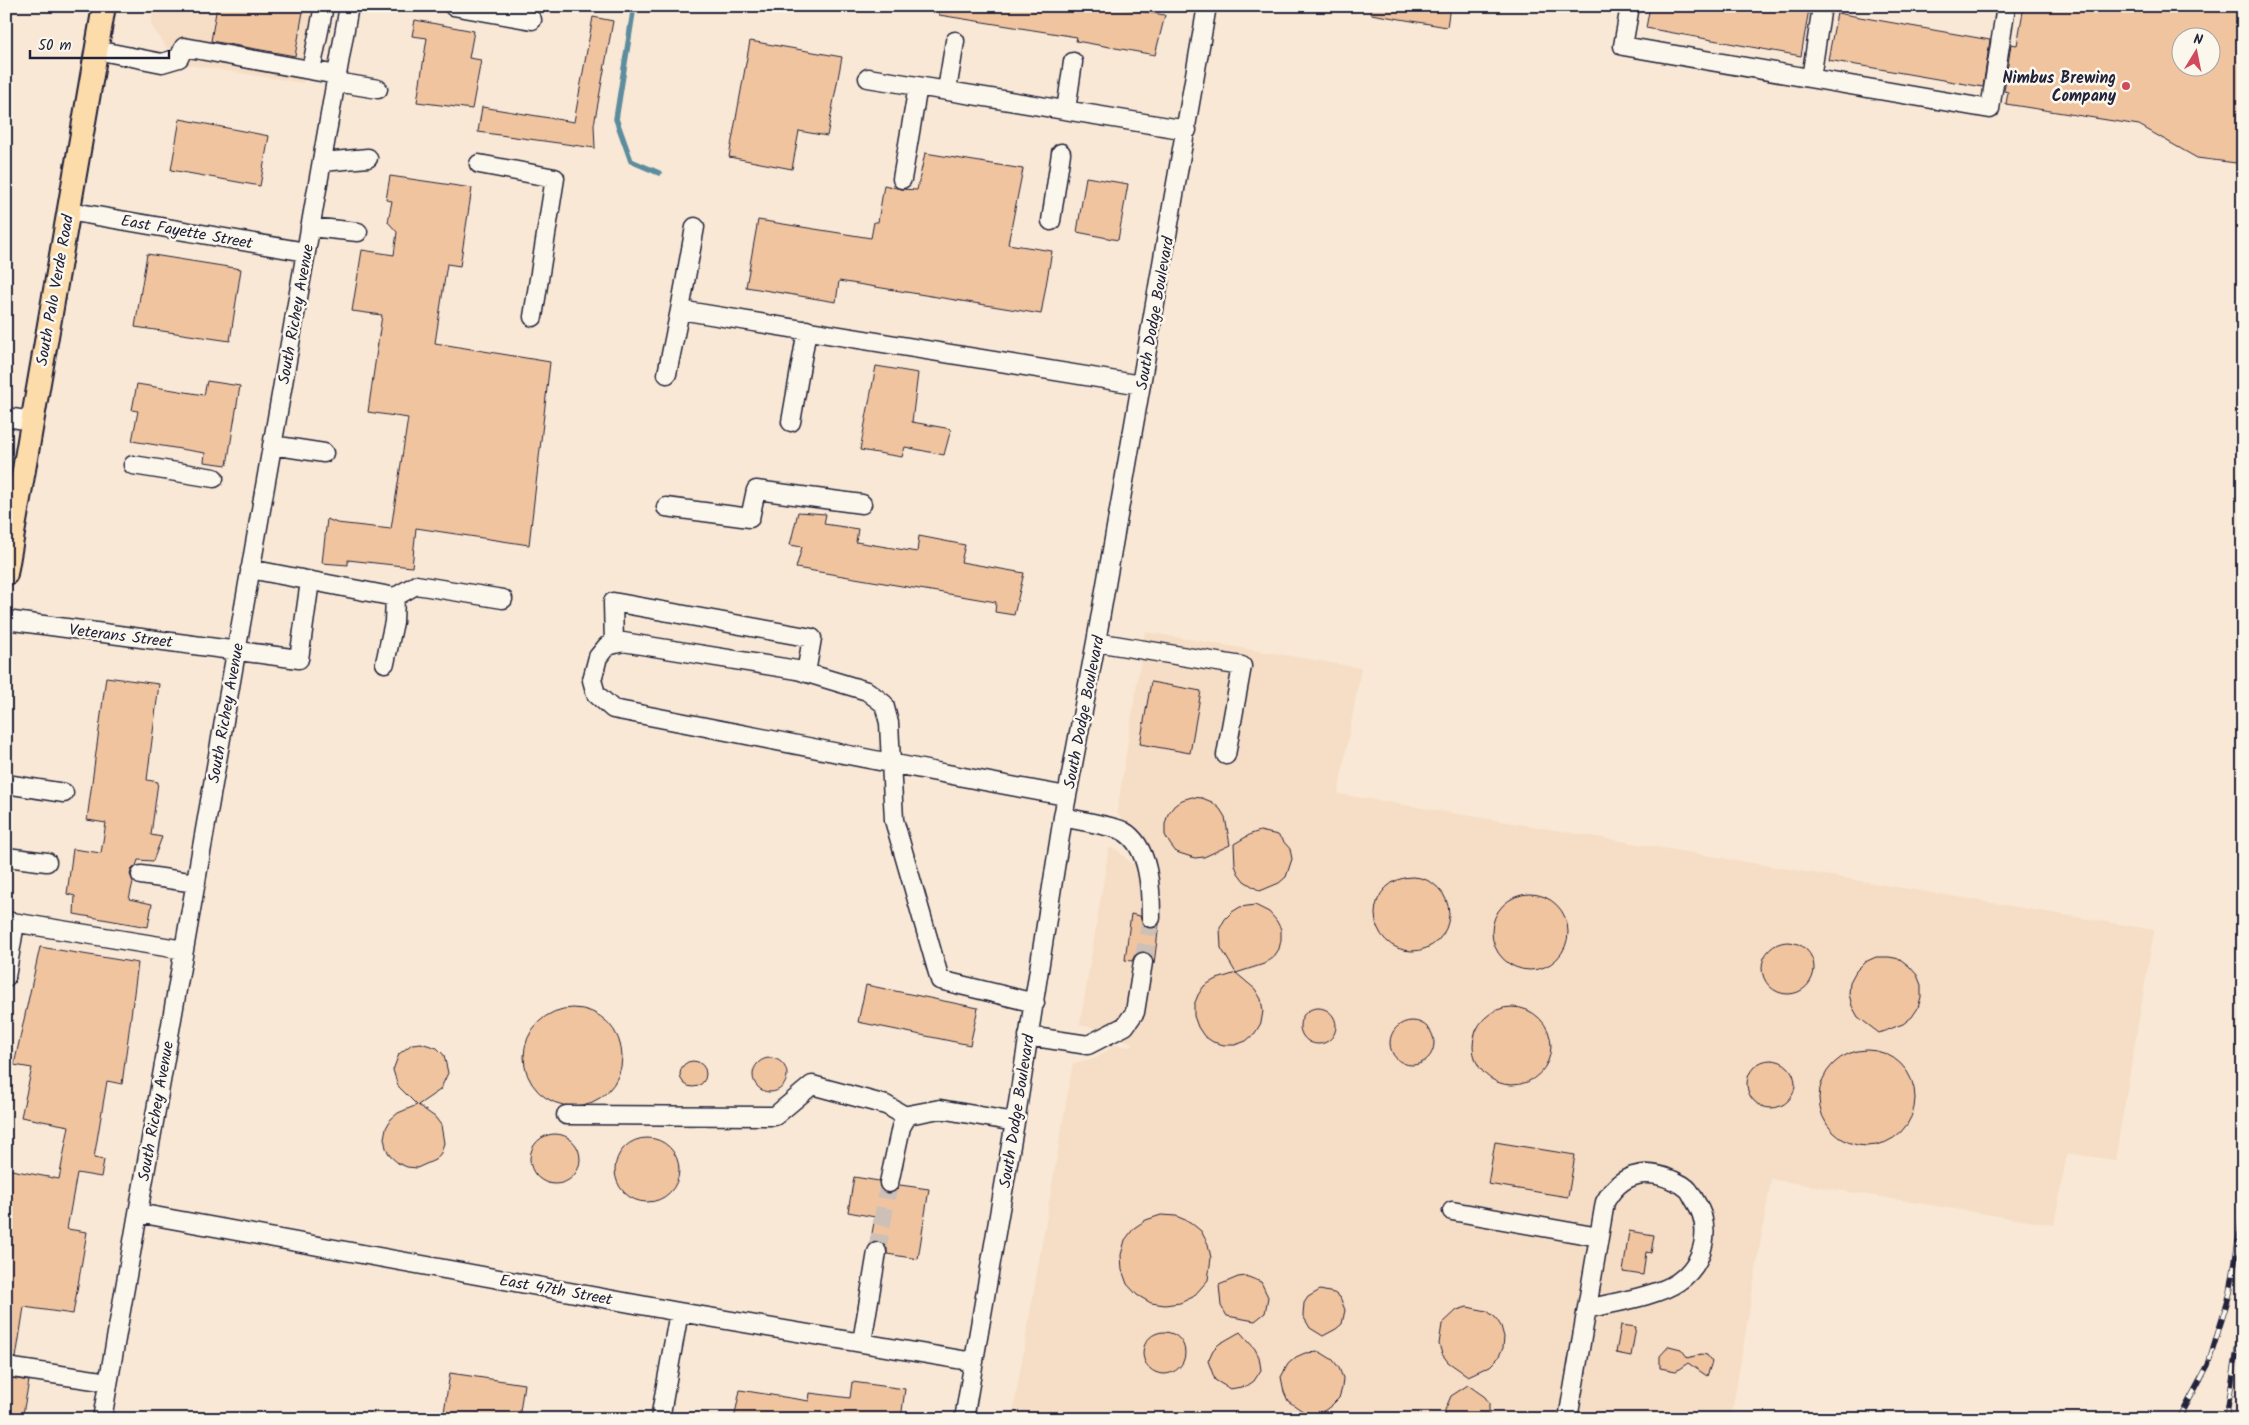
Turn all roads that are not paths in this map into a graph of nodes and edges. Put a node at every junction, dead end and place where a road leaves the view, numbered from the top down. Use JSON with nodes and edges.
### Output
{"nodes":[{"id":1,"x":104,"y":6,"type":"edge"},
{"id":2,"x":324,"y":6,"type":"edge"},
{"id":3,"x":349,"y":6,"type":"edge"},
{"id":4,"x":453,"y":6,"type":"edge"},
{"id":5,"x":1208,"y":6,"type":"edge"},
{"id":6,"x":1630,"y":6,"type":"edge"},
{"id":7,"x":1822,"y":6,"type":"edge"},
{"id":8,"x":2006,"y":6,"type":"edge"},
{"id":9,"x":532,"y":20,"type":"dead end"},
{"id":10,"x":955,"y":42,"type":"dead end"},
{"id":11,"x":96,"y":50,"type":"junction"},
{"id":12,"x":1073,"y":62,"type":"dead end"},
{"id":13,"x":311,"y":70,"type":"junction"},
{"id":14,"x":868,"y":78,"type":"dead end"},
{"id":15,"x":1811,"y":78,"type":"junction"},
{"id":16,"x":336,"y":79,"type":"junction"},
{"id":17,"x":918,"y":86,"type":"junction"},
{"id":18,"x":378,"y":89,"type":"dead end"},
{"id":19,"x":946,"y":90,"type":"junction"},
{"id":20,"x":1066,"y":110,"type":"junction"},
{"id":21,"x":1187,"y":130,"type":"junction"},
{"id":22,"x":1061,"y":153,"type":"dead end"},
{"id":23,"x":368,"y":158,"type":"dead end"},
{"id":24,"x":322,"y":162,"type":"junction"},
{"id":25,"x":479,"y":164,"type":"dead end"},
{"id":26,"x":902,"y":179,"type":"dead end"},
{"id":27,"x":68,"y":211,"type":"junction"},
{"id":28,"x":1051,"y":221,"type":"dead end"},
{"id":29,"x":310,"y":227,"type":"junction"},
{"id":30,"x":695,"y":227,"type":"dead end"},
{"id":31,"x":358,"y":232,"type":"dead end"},
{"id":32,"x":306,"y":252,"type":"junction"},
{"id":33,"x":680,"y":310,"type":"junction"},
{"id":34,"x":533,"y":317,"type":"dead end"},
{"id":35,"x":807,"y":330,"type":"junction"},
{"id":36,"x":668,"y":374,"type":"dead end"},
{"id":37,"x":1141,"y":385,"type":"junction"},
{"id":38,"x":6,"y":417,"type":"edge"},
{"id":39,"x":32,"y":421,"type":"junction"},
{"id":40,"x":791,"y":422,"type":"dead end"},
{"id":41,"x":272,"y":445,"type":"junction"},
{"id":42,"x":324,"y":453,"type":"dead end"},
{"id":43,"x":133,"y":465,"type":"dead end"},
{"id":44,"x":214,"y":478,"type":"dead end"},
{"id":45,"x":862,"y":504,"type":"dead end"},
{"id":46,"x":666,"y":507,"type":"dead end"},
{"id":47,"x":250,"y":569,"type":"junction"},
{"id":48,"x":6,"y":574,"type":"edge"},
{"id":49,"x":310,"y":581,"type":"junction"},
{"id":50,"x":395,"y":597,"type":"junction"},
{"id":51,"x":503,"y":599,"type":"dead end"},
{"id":52,"x":6,"y":620,"type":"edge"},
{"id":53,"x":1096,"y":642,"type":"junction"},
{"id":54,"x":614,"y":644,"type":"junction"},
{"id":55,"x":236,"y":649,"type":"junction"},
{"id":56,"x":385,"y":663,"type":"dead end"},
{"id":57,"x":806,"y":673,"type":"junction"},
{"id":58,"x":1226,"y":754,"type":"dead end"},
{"id":59,"x":890,"y":763,"type":"junction"},
{"id":60,"x":6,"y":784,"type":"edge"},
{"id":61,"x":64,"y":793,"type":"dead end"},
{"id":62,"x":1066,"y":796,"type":"junction"},
{"id":63,"x":1063,"y":818,"type":"junction"},
{"id":64,"x":6,"y":858,"type":"edge"},
{"id":65,"x":47,"y":862,"type":"dead end"},
{"id":66,"x":141,"y":875,"type":"dead end"},
{"id":67,"x":196,"y":883,"type":"junction"},
{"id":68,"x":1151,"y":918,"type":"tunnel mouth"},
{"id":69,"x":11,"y":922,"type":"edge"},
{"id":70,"x":184,"y":950,"type":"junction"},
{"id":71,"x":1143,"y":962,"type":"tunnel mouth"},
{"id":72,"x":6,"y":977,"type":"edge"},
{"id":73,"x":1035,"y":1003,"type":"junction"},
{"id":74,"x":1028,"y":1036,"type":"junction"},
{"id":75,"x":566,"y":1115,"type":"dead end"},
{"id":76,"x":907,"y":1117,"type":"junction"},
{"id":77,"x":1015,"y":1122,"type":"junction"},
{"id":78,"x":889,"y":1183,"type":"tunnel mouth"},
{"id":79,"x":138,"y":1212,"type":"junction"},
{"id":80,"x":1452,"y":1212,"type":"dead end"},
{"id":81,"x":1599,"y":1237,"type":"junction"},
{"id":82,"x":877,"y":1252,"type":"tunnel mouth"},
{"id":83,"x":1587,"y":1309,"type":"junction"},
{"id":84,"x":679,"y":1312,"type":"junction"},
{"id":85,"x":862,"y":1342,"type":"junction"},
{"id":86,"x":974,"y":1362,"type":"junction"},
{"id":87,"x":6,"y":1367,"type":"edge"},
{"id":88,"x":108,"y":1382,"type":"junction"},
{"id":89,"x":102,"y":1419,"type":"edge"},
{"id":90,"x":660,"y":1419,"type":"edge"},
{"id":91,"x":964,"y":1419,"type":"edge"},
{"id":92,"x":1568,"y":1419,"type":"edge"}],
"edges":[{"from":1,"to":11,"type":"main road","name":"South Palo Verde Road"},
{"from":2,"to":13,"type":"street"},
{"from":3,"to":16,"type":"street","name":"South Richey Avenue"},
{"from":4,"to":9,"type":"street"},
{"from":5,"to":21,"type":"street","name":"South Dodge Boulevard"},
{"from":6,"to":15,"type":"street"},
{"from":7,"to":15,"type":"street"},
{"from":8,"to":15,"type":"street"},
{"from":10,"to":19,"type":"street"},
{"from":11,"to":13,"type":"street"},
{"from":11,"to":27,"type":"main road","name":"South Palo Verde Road"},
{"from":12,"to":20,"type":"street"},
{"from":13,"to":16,"type":"street"},
{"from":14,"to":17,"type":"street"},
{"from":16,"to":18,"type":"street"},
{"from":16,"to":24,"type":"street","name":"South Richey Avenue"},
{"from":17,"to":19,"type":"street"},
{"from":17,"to":26,"type":"street"},
{"from":19,"to":20,"type":"street"},
{"from":20,"to":21,"type":"street"},
{"from":21,"to":37,"type":"street","name":"South Dodge Boulevard"},
{"from":22,"to":28,"type":"street"},
{"from":23,"to":24,"type":"street"},
{"from":24,"to":29,"type":"street","name":"South Richey Avenue"},
{"from":25,"to":34,"type":"street"},
{"from":27,"to":32,"type":"street","name":"East Fayette Street"},
{"from":27,"to":39,"type":"main road","name":"South Palo Verde Road"},
{"from":29,"to":31,"type":"street"},
{"from":29,"to":32,"type":"street","name":"South Richey Avenue"},
{"from":30,"to":33,"type":"street"},
{"from":32,"to":41,"type":"street","name":"South Richey Avenue"},
{"from":33,"to":35,"type":"street"},
{"from":33,"to":36,"type":"street"},
{"from":35,"to":37,"type":"street"},
{"from":35,"to":40,"type":"street"},
{"from":37,"to":53,"type":"street","name":"South Dodge Boulevard"},
{"from":38,"to":39,"type":"street"},
{"from":39,"to":48,"type":"main road","name":"South Palo Verde Road"},
{"from":41,"to":42,"type":"street"},
{"from":41,"to":47,"type":"street","name":"South Richey Avenue"},
{"from":43,"to":44,"type":"street"},
{"from":45,"to":46,"type":"street"},
{"from":47,"to":49,"type":"street"},
{"from":47,"to":55,"type":"street","name":"South Richey Avenue"},
{"from":49,"to":50,"type":"street"},
{"from":49,"to":55,"type":"street","name":"Veterans Street"},
{"from":50,"to":51,"type":"street"},
{"from":50,"to":56,"type":"street"},
{"from":52,"to":55,"type":"street","name":"Veterans Street"},
{"from":53,"to":58,"type":"street"},
{"from":53,"to":62,"type":"street","name":"South Dodge Boulevard"},
{"from":54,"to":57,"type":"street"},
{"from":54,"to":57,"type":"street"},
{"from":54,"to":59,"type":"street"},
{"from":55,"to":67,"type":"street","name":"South Richey Avenue"},
{"from":57,"to":59,"type":"street"},
{"from":59,"to":62,"type":"street"},
{"from":59,"to":73,"type":"street"},
{"from":60,"to":61,"type":"street"},
{"from":62,"to":63,"type":"street","name":"South Dodge Boulevard"},
{"from":63,"to":68,"type":"street"},
{"from":63,"to":73,"type":"street","name":"South Dodge Boulevard"},
{"from":64,"to":65,"type":"street"},
{"from":66,"to":67,"type":"street"},
{"from":67,"to":70,"type":"street","name":"South Richey Avenue"},
{"from":69,"to":70,"type":"street"},
{"from":69,"to":72,"type":"street"},
{"from":70,"to":79,"type":"street","name":"South Richey Avenue"},
{"from":71,"to":74,"type":"street"},
{"from":73,"to":74,"type":"street","name":"South Dodge Boulevard"},
{"from":74,"to":77,"type":"street","name":"South Dodge Boulevard"},
{"from":75,"to":76,"type":"street"},
{"from":76,"to":77,"type":"street"},
{"from":76,"to":78,"type":"street"},
{"from":77,"to":86,"type":"street","name":"South Dodge Boulevard"},
{"from":79,"to":84,"type":"street","name":"East 47th Street"},
{"from":79,"to":88,"type":"street","name":"South Richey Avenue"},
{"from":80,"to":81,"type":"street"},
{"from":81,"to":83,"type":"street"},
{"from":81,"to":83,"type":"street"},
{"from":82,"to":85,"type":"street"},
{"from":83,"to":92,"type":"street"},
{"from":84,"to":85,"type":"street","name":"East 47th Street"},
{"from":84,"to":90,"type":"street"},
{"from":85,"to":86,"type":"street","name":"East 47th Street"},
{"from":86,"to":91,"type":"street","name":"South Dodge Boulevard"},
{"from":87,"to":88,"type":"street"},
{"from":88,"to":89,"type":"street","name":"South Richey Avenue"}]}
